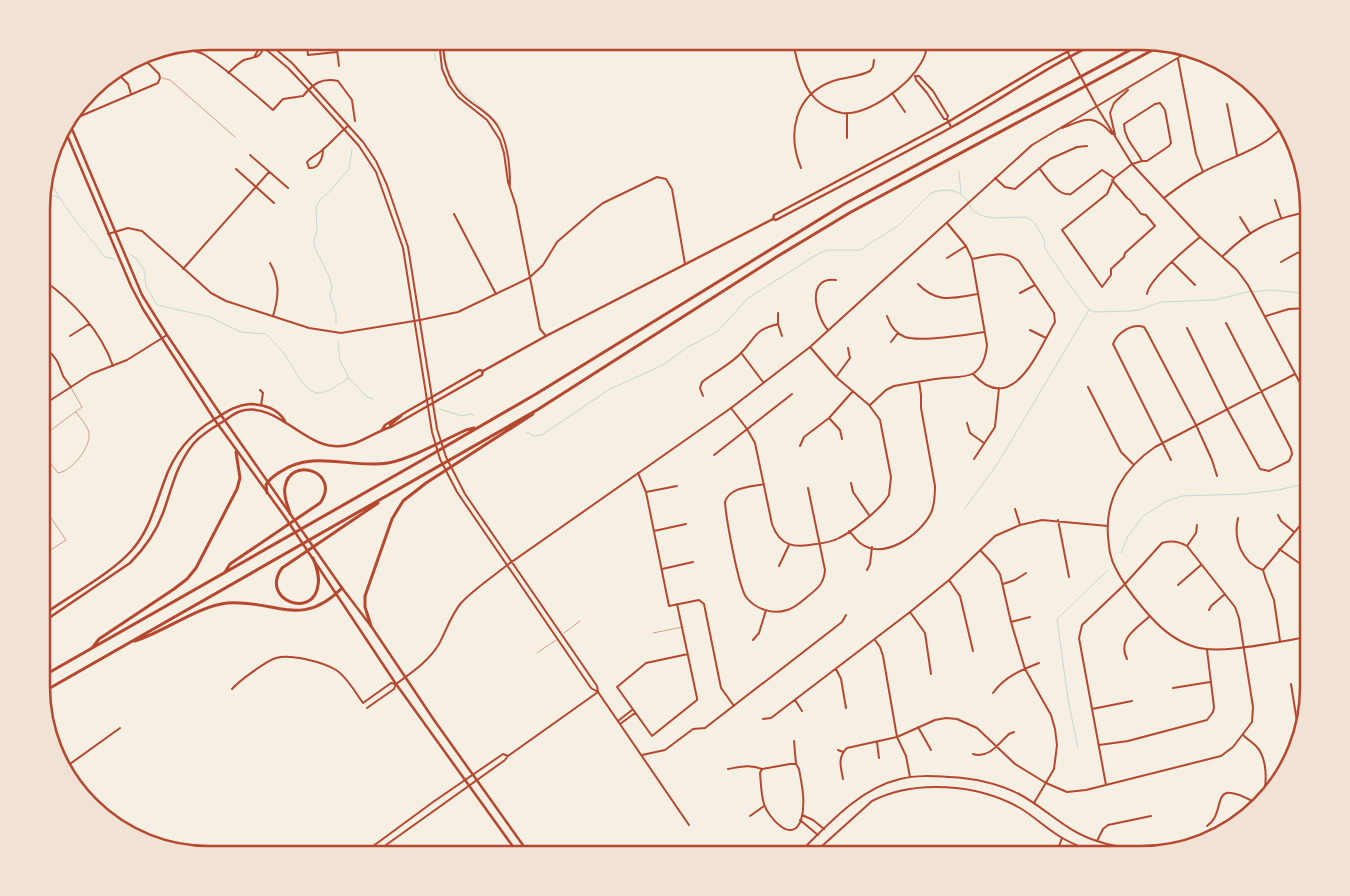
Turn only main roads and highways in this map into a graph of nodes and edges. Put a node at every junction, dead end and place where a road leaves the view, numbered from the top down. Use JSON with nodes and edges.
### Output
{"nodes":[{"id":1,"x":1069,"y":50,"type":"edge"},
{"id":2,"x":1082,"y":50,"type":"edge"},
{"id":3,"x":1130,"y":50,"type":"edge"},
{"id":4,"x":1152,"y":50,"type":"edge"},
{"id":5,"x":72,"y":128,"type":"edge"},
{"id":6,"x":68,"y":137,"type":"edge"},
{"id":7,"x":773,"y":219,"type":"junction"},
{"id":8,"x":483,"y":371,"type":"junction"},
{"id":9,"x":537,"y":410,"type":"junction"},
{"id":10,"x":221,"y":415,"type":"junction"},
{"id":11,"x":402,"y":415,"type":"junction"},
{"id":12,"x":214,"y":420,"type":"junction"},
{"id":13,"x":225,"y":420,"type":"junction"},
{"id":14,"x":285,"y":421,"type":"junction"},
{"id":15,"x":218,"y":425,"type":"junction"},
{"id":16,"x":479,"y":426,"type":"junction"},
{"id":17,"x":391,"y":427,"type":"junction"},
{"id":18,"x":382,"y":430,"type":"junction"},
{"id":19,"x":236,"y":452,"type":"junction"},
{"id":20,"x":268,"y":481,"type":"junction"},
{"id":21,"x":266,"y":493,"type":"junction"},
{"id":22,"x":382,"y":498,"type":"junction"},
{"id":23,"x":290,"y":514,"type":"junction"},
{"id":24,"x":314,"y":558,"type":"junction"},
{"id":25,"x":224,"y":574,"type":"junction"},
{"id":26,"x":342,"y":588,"type":"junction"},
{"id":27,"x":337,"y":593,"type":"junction"},
{"id":28,"x":50,"y":610,"type":"edge"},
{"id":29,"x":50,"y":617,"type":"edge"},
{"id":30,"x":371,"y":626,"type":"junction"},
{"id":31,"x":128,"y":644,"type":"junction"},
{"id":32,"x":92,"y":648,"type":"junction"},
{"id":33,"x":50,"y":672,"type":"edge"},
{"id":34,"x":50,"y":688,"type":"edge"},
{"id":35,"x":513,"y":846,"type":"edge"},
{"id":36,"x":524,"y":846,"type":"edge"}],
"edges":[{"from":1,"to":7,"type":"main road"},
{"from":2,"to":7,"type":"main road"},
{"from":3,"to":16,"type":"highway"},
{"from":4,"to":9,"type":"highway"},
{"from":5,"to":10,"type":"main road"},
{"from":6,"to":12,"type":"main road"},
{"from":7,"to":8,"type":"main road"},
{"from":8,"to":11,"type":"main road"},
{"from":8,"to":17,"type":"main road"},
{"from":9,"to":22,"type":"highway"},
{"from":9,"to":30,"type":"highway"},
{"from":10,"to":12,"type":"main road"},
{"from":10,"to":13,"type":"main road"},
{"from":10,"to":14,"type":"main road"},
{"from":11,"to":17,"type":"main road"},
{"from":11,"to":18,"type":"main road"},
{"from":12,"to":15,"type":"main road"},
{"from":12,"to":28,"type":"main road"},
{"from":13,"to":14,"type":"main road"},
{"from":13,"to":15,"type":"main road"},
{"from":13,"to":20,"type":"main road"},
{"from":14,"to":18,"type":"main road"},
{"from":15,"to":19,"type":"main road"},
{"from":15,"to":29,"type":"main road"},
{"from":16,"to":20,"type":"highway"},
{"from":16,"to":25,"type":"highway"},
{"from":17,"to":18,"type":"main road"},
{"from":19,"to":21,"type":"main road"},
{"from":19,"to":32,"type":"highway"},
{"from":20,"to":21,"type":"highway"},
{"from":20,"to":23,"type":"main road"},
{"from":21,"to":24,"type":"main road"},
{"from":22,"to":24,"type":"highway"},
{"from":22,"to":31,"type":"highway"},
{"from":23,"to":25,"type":"highway"},
{"from":23,"to":26,"type":"main road"},
{"from":24,"to":27,"type":"main road"},
{"from":25,"to":32,"type":"highway"},
{"from":26,"to":27,"type":"highway"},
{"from":26,"to":30,"type":"main road"},
{"from":27,"to":31,"type":"highway"},
{"from":27,"to":35,"type":"main road"},
{"from":30,"to":36,"type":"main road"},
{"from":31,"to":34,"type":"highway"},
{"from":32,"to":33,"type":"highway"}]}
